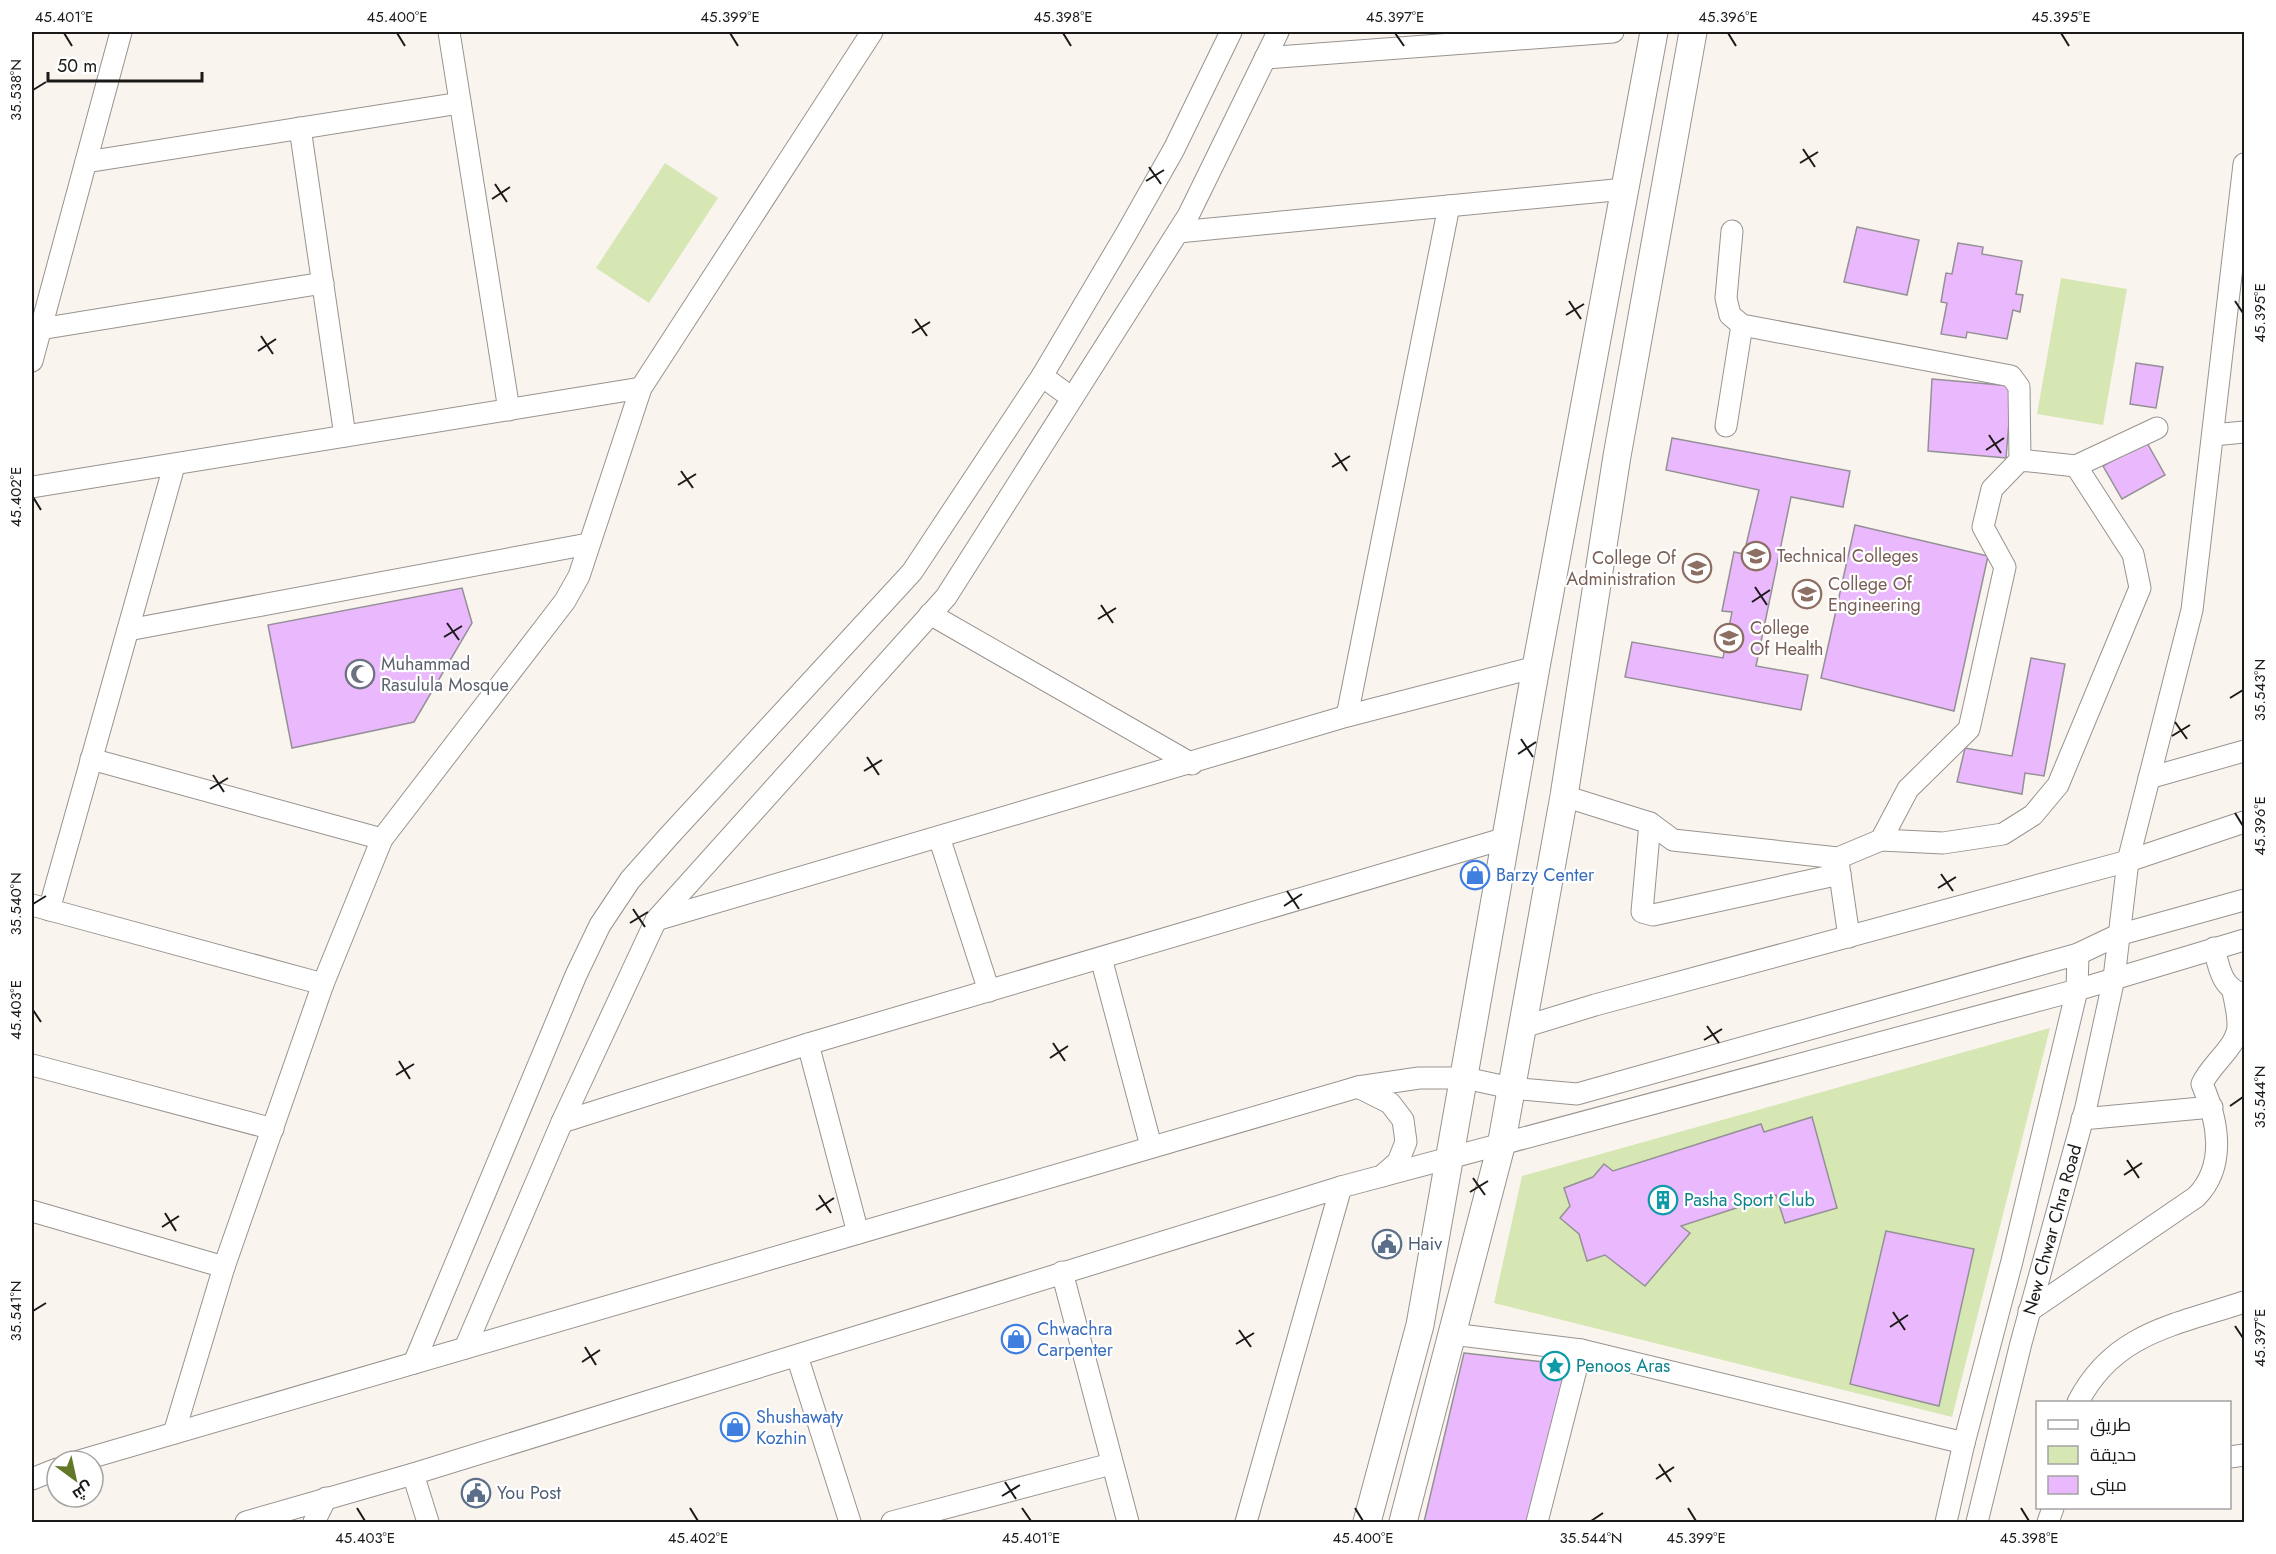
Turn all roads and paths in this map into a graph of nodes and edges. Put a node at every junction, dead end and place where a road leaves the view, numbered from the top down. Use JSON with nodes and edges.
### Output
{"nodes":[{"id":1,"x":121,"y":32,"type":"edge"},
{"id":2,"x":449,"y":32,"type":"edge"},
{"id":3,"x":872,"y":32,"type":"edge"},
{"id":4,"x":1231,"y":32,"type":"edge"},
{"id":5,"x":1278,"y":32,"type":"edge"},
{"id":6,"x":1613,"y":32,"type":"edge"},
{"id":7,"x":1654,"y":32,"type":"edge"},
{"id":8,"x":1693,"y":32,"type":"edge"},
{"id":9,"x":1265,"y":58,"type":"junction"},
{"id":10,"x":460,"y":103,"type":"junction"},
{"id":11,"x":300,"y":128,"type":"junction"},
{"id":12,"x":86,"y":162,"type":"junction"},
{"id":13,"x":2244,"y":164,"type":"edge"},
{"id":14,"x":1625,"y":189,"type":"junction"},
{"id":15,"x":1449,"y":206,"type":"junction"},
{"id":16,"x":1732,"y":231,"type":"dead end"},
{"id":17,"x":1178,"y":232,"type":"junction"},
{"id":18,"x":323,"y":284,"type":"junction"},
{"id":19,"x":2236,"y":312,"type":"edge"},
{"id":20,"x":1742,"y":325,"type":"junction"},
{"id":21,"x":40,"y":329,"type":"junction"},
{"id":22,"x":32,"y":361,"type":"edge"},
{"id":23,"x":1042,"y":376,"type":"junction"},
{"id":24,"x":641,"y":388,"type":"junction"},
{"id":25,"x":1072,"y":398,"type":"junction"},
{"id":26,"x":509,"y":410,"type":"junction"},
{"id":27,"x":1726,"y":426,"type":"dead end"},
{"id":28,"x":2157,"y":428,"type":"dead end"},
{"id":29,"x":2244,"y":432,"type":"edge"},
{"id":30,"x":2213,"y":435,"type":"junction"},
{"id":31,"x":345,"y":436,"type":"junction"},
{"id":32,"x":2020,"y":460,"type":"junction"},
{"id":33,"x":174,"y":465,"type":"junction"},
{"id":34,"x":2076,"y":466,"type":"junction"},
{"id":35,"x":32,"y":487,"type":"edge"},
{"id":36,"x":588,"y":544,"type":"junction"},
{"id":37,"x":930,"y":614,"type":"junction"},
{"id":38,"x":128,"y":630,"type":"junction"},
{"id":39,"x":1536,"y":667,"type":"junction"},
{"id":40,"x":1347,"y":716,"type":"junction"},
{"id":41,"x":2244,"y":751,"type":"edge"},
{"id":42,"x":91,"y":759,"type":"junction"},
{"id":43,"x":1192,"y":764,"type":"junction"},
{"id":44,"x":2149,"y":778,"type":"junction"},
{"id":45,"x":1564,"y":796,"type":"junction"},
{"id":46,"x":2244,"y":822,"type":"edge"},
{"id":47,"x":1650,"y":823,"type":"junction"},
{"id":48,"x":939,"y":837,"type":"junction"},
{"id":49,"x":1506,"y":838,"type":"junction"},
{"id":50,"x":382,"y":839,"type":"junction"},
{"id":51,"x":1881,"y":840,"type":"junction"},
{"id":52,"x":2128,"y":861,"type":"junction"},
{"id":53,"x":1839,"y":866,"type":"junction"},
{"id":54,"x":2244,"y":900,"type":"edge"},
{"id":55,"x":40,"y":907,"type":"edge"},
{"id":56,"x":656,"y":920,"type":"junction"},
{"id":57,"x":2118,"y":935,"type":"junction"},
{"id":58,"x":1849,"y":937,"type":"junction"},
{"id":59,"x":2244,"y":939,"type":"edge"},
{"id":60,"x":2214,"y":948,"type":"junction"},
{"id":61,"x":2078,"y":954,"type":"junction"},
{"id":62,"x":1101,"y":958,"type":"junction"},
{"id":63,"x":2114,"y":978,"type":"junction"},
{"id":64,"x":323,"y":984,"type":"junction"},
{"id":65,"x":2077,"y":990,"type":"junction"},
{"id":66,"x":989,"y":991,"type":"junction"},
{"id":67,"x":2239,"y":993,"type":"edge"},
{"id":68,"x":1520,"y":1028,"type":"junction"},
{"id":69,"x":808,"y":1044,"type":"junction"},
{"id":70,"x":32,"y":1065,"type":"edge"},
{"id":71,"x":1465,"y":1078,"type":"junction"},
{"id":72,"x":1358,"y":1088,"type":"junction"},
{"id":73,"x":1511,"y":1088,"type":"junction"},
{"id":74,"x":2212,"y":1107,"type":"junction"},
{"id":75,"x":2082,"y":1119,"type":"junction"},
{"id":76,"x":562,"y":1122,"type":"junction"},
{"id":77,"x":273,"y":1129,"type":"junction"},
{"id":78,"x":1151,"y":1146,"type":"junction"},
{"id":79,"x":1501,"y":1146,"type":"junction"},
{"id":80,"x":1449,"y":1159,"type":"junction"},
{"id":81,"x":1381,"y":1176,"type":"junction"},
{"id":82,"x":1341,"y":1187,"type":"junction"},
{"id":83,"x":32,"y":1211,"type":"edge"},
{"id":84,"x":858,"y":1233,"type":"junction"},
{"id":85,"x":224,"y":1267,"type":"junction"},
{"id":86,"x":1062,"y":1272,"type":"junction"},
{"id":87,"x":2244,"y":1302,"type":"edge"},
{"id":88,"x":2029,"y":1311,"type":"junction"},
{"id":89,"x":2244,"y":1314,"type":"edge"},
{"id":90,"x":2189,"y":1320,"type":"junction"},
{"id":91,"x":1452,"y":1334,"type":"junction"},
{"id":92,"x":465,"y":1348,"type":"junction"},
{"id":93,"x":1581,"y":1350,"type":"junction"},
{"id":94,"x":797,"y":1356,"type":"junction"},
{"id":95,"x":414,"y":1363,"type":"junction"},
{"id":96,"x":2079,"y":1401,"type":"edge"},
{"id":97,"x":174,"y":1433,"type":"junction"},
{"id":98,"x":1964,"y":1443,"type":"junction"},
{"id":99,"x":105,"y":1453,"type":"edge"},
{"id":100,"x":1111,"y":1464,"type":"junction"},
{"id":101,"x":412,"y":1474,"type":"junction"},
{"id":102,"x":326,"y":1498,"type":"junction"},
{"id":103,"x":246,"y":1522,"type":"edge"},
{"id":104,"x":314,"y":1522,"type":"edge"},
{"id":105,"x":428,"y":1522,"type":"edge"},
{"id":106,"x":850,"y":1522,"type":"edge"},
{"id":107,"x":892,"y":1522,"type":"edge"},
{"id":108,"x":1128,"y":1522,"type":"edge"},
{"id":109,"x":1246,"y":1522,"type":"edge"},
{"id":110,"x":1367,"y":1522,"type":"edge"},
{"id":111,"x":1403,"y":1522,"type":"edge"},
{"id":112,"x":1537,"y":1522,"type":"edge"},
{"id":113,"x":1946,"y":1522,"type":"edge"},
{"id":114,"x":1977,"y":1522,"type":"edge"}],
"edges":[{"from":1,"to":12,"type":"street"},
{"from":2,"to":10,"type":"street"},
{"from":3,"to":24,"type":"street"},
{"from":4,"to":23,"type":"street"},
{"from":5,"to":9,"type":"street"},
{"from":6,"to":9,"type":"street"},
{"from":7,"to":14,"type":"main road"},
{"from":8,"to":45,"type":"main road"},
{"from":9,"to":17,"type":"street"},
{"from":10,"to":11,"type":"street"},
{"from":10,"to":26,"type":"street"},
{"from":11,"to":12,"type":"street"},
{"from":11,"to":18,"type":"street"},
{"from":12,"to":21,"type":"street"},
{"from":13,"to":19,"type":"street","name":"New Chwar Chra Road"},
{"from":14,"to":15,"type":"street"},
{"from":14,"to":39,"type":"main road"},
{"from":15,"to":17,"type":"street"},
{"from":15,"to":40,"type":"street"},
{"from":16,"to":20,"type":"street"},
{"from":17,"to":25,"type":"street"},
{"from":18,"to":21,"type":"street"},
{"from":18,"to":31,"type":"street"},
{"from":19,"to":30,"type":"street","name":"New Chwar Chra Road"},
{"from":20,"to":27,"type":"street"},
{"from":20,"to":32,"type":"street"},
{"from":21,"to":22,"type":"street"},
{"from":23,"to":25,"type":"street"},
{"from":23,"to":95,"type":"street"},
{"from":24,"to":26,"type":"street"},
{"from":24,"to":36,"type":"street"},
{"from":25,"to":37,"type":"street"},
{"from":26,"to":31,"type":"street"},
{"from":28,"to":34,"type":"street"},
{"from":29,"to":30,"type":"street"},
{"from":30,"to":44,"type":"street","name":"New Chwar Chra Road"},
{"from":31,"to":33,"type":"street"},
{"from":32,"to":34,"type":"street"},
{"from":32,"to":51,"type":"street"},
{"from":33,"to":35,"type":"street"},
{"from":33,"to":38,"type":"street"},
{"from":34,"to":51,"type":"street"},
{"from":36,"to":38,"type":"street"},
{"from":36,"to":50,"type":"street"},
{"from":37,"to":43,"type":"street"},
{"from":37,"to":56,"type":"street"},
{"from":38,"to":42,"type":"street"},
{"from":39,"to":40,"type":"street"},
{"from":39,"to":49,"type":"main road"},
{"from":40,"to":43,"type":"street"},
{"from":41,"to":44,"type":"street"},
{"from":42,"to":50,"type":"street"},
{"from":42,"to":55,"type":"street"},
{"from":43,"to":48,"type":"street"},
{"from":44,"to":52,"type":"street","name":"New Chwar Chra Road"},
{"from":45,"to":47,"type":"street"},
{"from":45,"to":68,"type":"main road"},
{"from":46,"to":52,"type":"street"},
{"from":47,"to":53,"type":"street"},
{"from":47,"to":53,"type":"street"},
{"from":48,"to":56,"type":"street"},
{"from":48,"to":66,"type":"street"},
{"from":49,"to":62,"type":"street"},
{"from":49,"to":71,"type":"main road"},
{"from":50,"to":64,"type":"street"},
{"from":51,"to":53,"type":"street"},
{"from":52,"to":57,"type":"street","name":"New Chwar Chra Road"},
{"from":52,"to":58,"type":"street"},
{"from":53,"to":58,"type":"street"},
{"from":54,"to":57,"type":"street"},
{"from":55,"to":64,"type":"street"},
{"from":56,"to":76,"type":"street"},
{"from":57,"to":61,"type":"street"},
{"from":57,"to":63,"type":"street","name":"New Chwar Chra Road"},
{"from":58,"to":68,"type":"street"},
{"from":59,"to":60,"type":"street"},
{"from":60,"to":63,"type":"street"},
{"from":60,"to":67,"type":"street"},
{"from":61,"to":65,"type":"street","name":"New Chwar Chra Road"},
{"from":61,"to":73,"type":"street"},
{"from":62,"to":66,"type":"street"},
{"from":62,"to":78,"type":"street"},
{"from":63,"to":65,"type":"street"},
{"from":63,"to":75,"type":"street","name":"New Chwar Chra Road"},
{"from":64,"to":77,"type":"street"},
{"from":65,"to":79,"type":"street"},
{"from":65,"to":98,"type":"street","name":"New Chwar Chra Road"},
{"from":66,"to":69,"type":"street"},
{"from":67,"to":74,"type":"street"},
{"from":68,"to":73,"type":"main road"},
{"from":69,"to":76,"type":"street"},
{"from":69,"to":84,"type":"street"},
{"from":70,"to":77,"type":"street"},
{"from":71,"to":72,"type":"street"},
{"from":71,"to":73,"type":"street"},
{"from":71,"to":80,"type":"main road"},
{"from":72,"to":78,"type":"street"},
{"from":72,"to":81,"type":"street"},
{"from":73,"to":79,"type":"main road"},
{"from":74,"to":75,"type":"street"},
{"from":74,"to":88,"type":"street"},
{"from":75,"to":88,"type":"street","name":"New Chwar Chra Road"},
{"from":76,"to":92,"type":"street"},
{"from":77,"to":85,"type":"street"},
{"from":78,"to":84,"type":"street"},
{"from":79,"to":80,"type":"street"},
{"from":79,"to":91,"type":"main road"},
{"from":80,"to":81,"type":"street"},
{"from":80,"to":110,"type":"main road"},
{"from":81,"to":82,"type":"street"},
{"from":82,"to":86,"type":"street"},
{"from":82,"to":109,"type":"street"},
{"from":83,"to":85,"type":"street"},
{"from":84,"to":92,"type":"street"},
{"from":85,"to":97,"type":"street"},
{"from":86,"to":94,"type":"street"},
{"from":86,"to":100,"type":"street"},
{"from":87,"to":90,"type":"street"},
{"from":88,"to":114,"type":"street","name":"New Chwar Chra Road"},
{"from":89,"to":90,"type":"street"},
{"from":90,"to":96,"type":"street"},
{"from":91,"to":93,"type":"street"},
{"from":91,"to":111,"type":"main road"},
{"from":92,"to":95,"type":"street"},
{"from":93,"to":98,"type":"street"},
{"from":93,"to":112,"type":"street"},
{"from":94,"to":101,"type":"street"},
{"from":94,"to":106,"type":"street"},
{"from":95,"to":97,"type":"street"},
{"from":97,"to":99,"type":"street"},
{"from":98,"to":113,"type":"street","name":"New Chwar Chra Road"},
{"from":100,"to":107,"type":"street"},
{"from":100,"to":108,"type":"street"},
{"from":101,"to":102,"type":"street"},
{"from":101,"to":105,"type":"street"},
{"from":102,"to":103,"type":"street"},
{"from":102,"to":104,"type":"street"}]}
